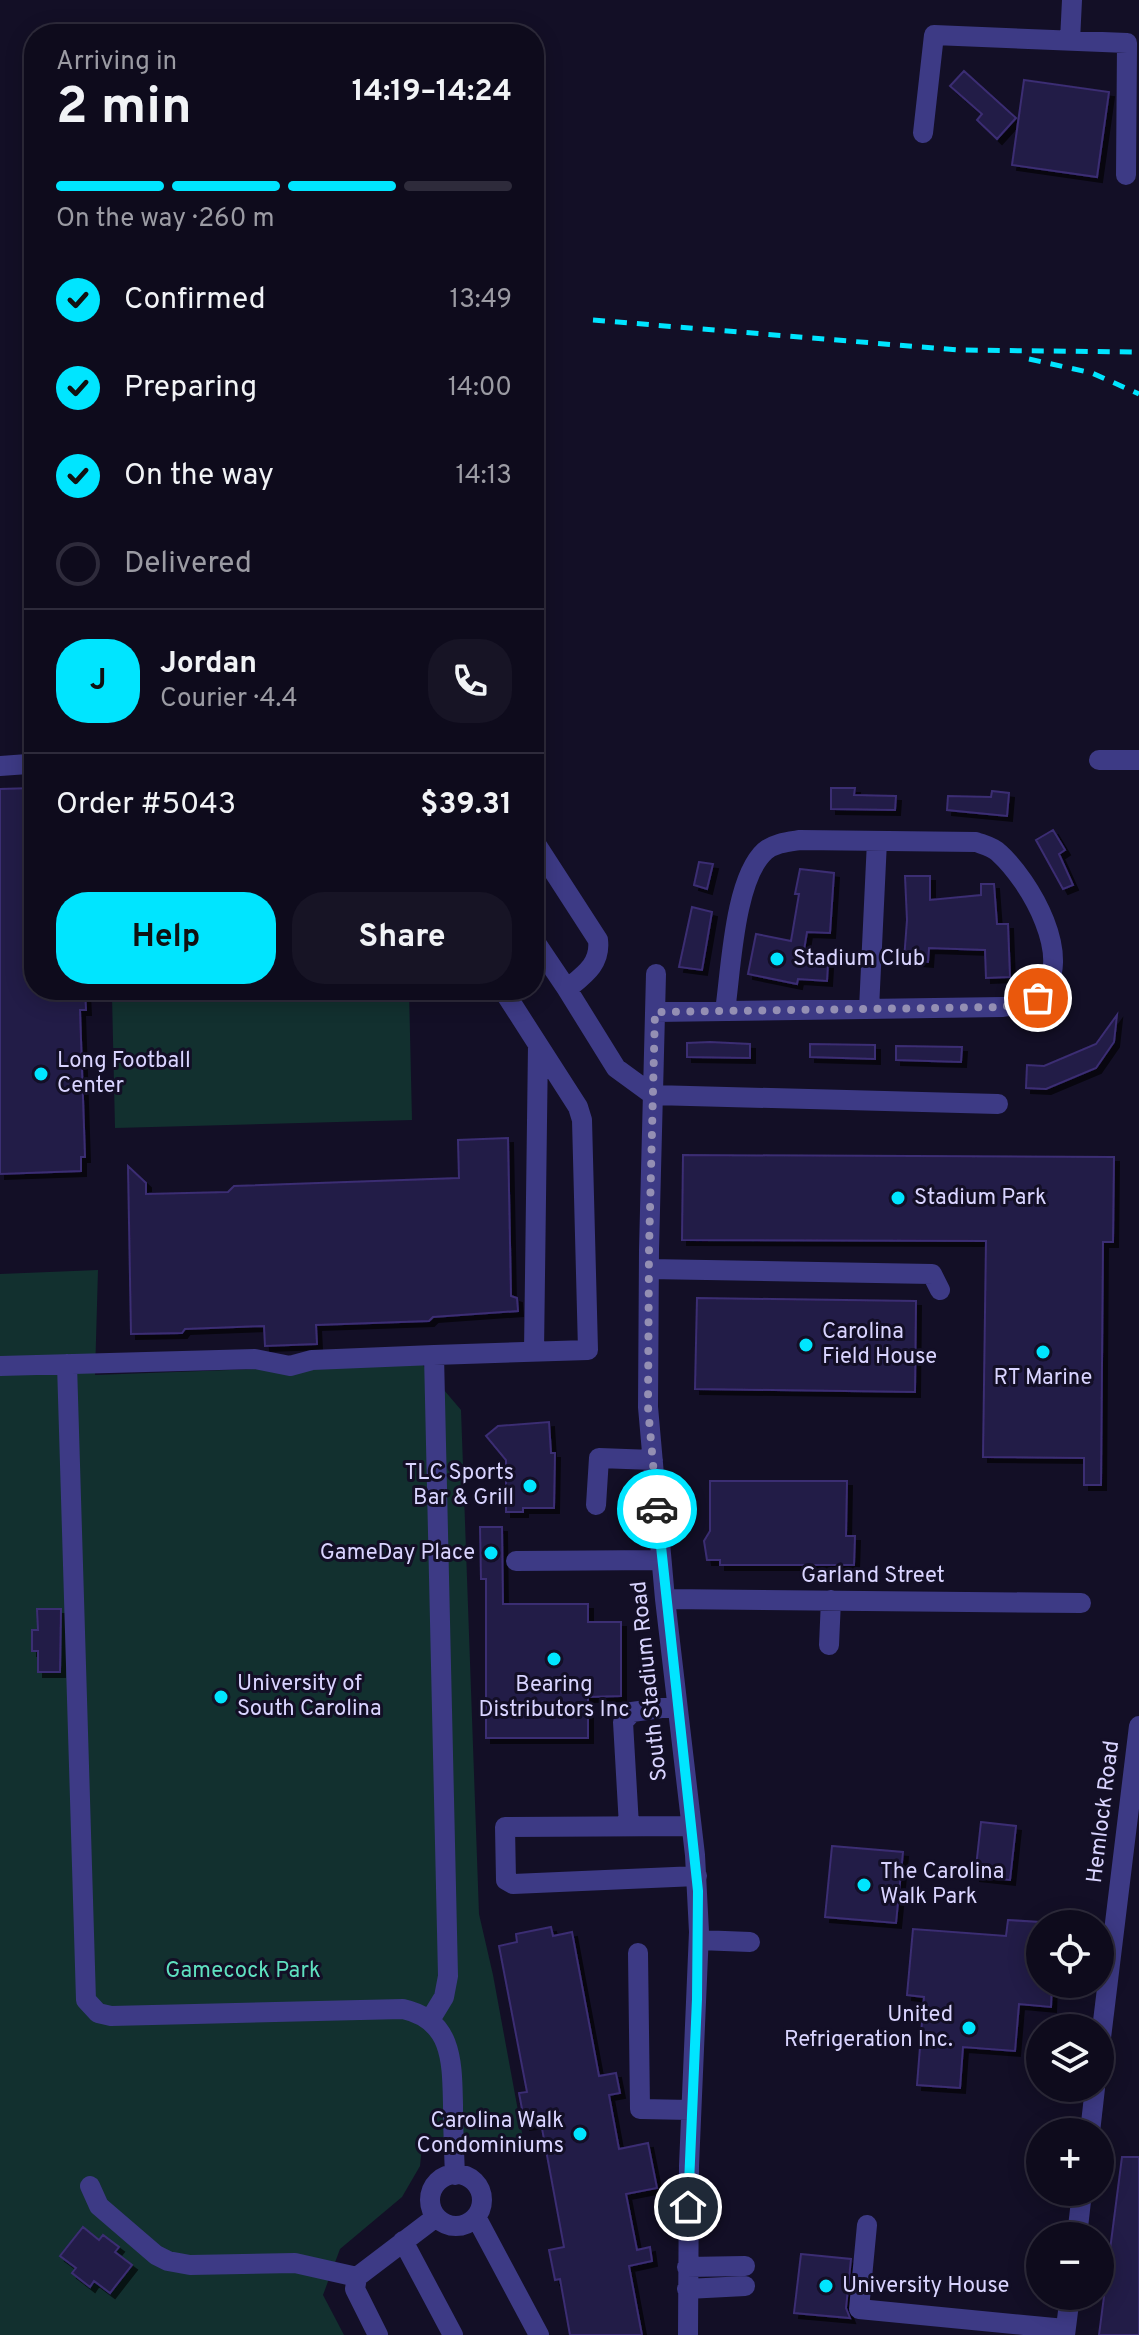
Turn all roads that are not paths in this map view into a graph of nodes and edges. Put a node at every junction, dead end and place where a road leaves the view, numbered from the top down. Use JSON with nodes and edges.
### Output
{"nodes":[{"id":1,"x":1072,"y":0,"type":"edge"},
{"id":2,"x":1070,"y":41,"type":"junction"},
{"id":3,"x":923,"y":133,"type":"dead end"},
{"id":4,"x":1126,"y":175,"type":"dead end"},
{"id":5,"x":1099,"y":760,"type":"dead end"},
{"id":6,"x":1139,"y":760,"type":"edge"},
{"id":7,"x":24,"y":764,"type":"edge"},
{"id":8,"x":0,"y":766,"type":"edge"},
{"id":9,"x":877,"y":841,"type":"junction"},
{"id":10,"x":544,"y":856,"type":"edge"},
{"id":11,"x":544,"y":955,"type":"edge"},
{"id":12,"x":656,"y":974,"type":"dead end"},
{"id":13,"x":567,"y":989,"type":"junction"},
{"id":14,"x":509,"y":1000,"type":"edge"},
{"id":15,"x":869,"y":1009,"type":"junction"},
{"id":16,"x":725,"y":1011,"type":"junction"},
{"id":17,"x":655,"y":1012,"type":"junction"},
{"id":18,"x":538,"y":1045,"type":"junction"},
{"id":19,"x":653,"y":1095,"type":"junction"},
{"id":20,"x":998,"y":1104,"type":"dead end"},
{"id":21,"x":649,"y":1269,"type":"junction"},
{"id":22,"x":940,"y":1290,"type":"dead end"},
{"id":23,"x":534,"y":1352,"type":"junction"},
{"id":24,"x":434,"y":1355,"type":"junction"},
{"id":25,"x":67,"y":1364,"type":"junction"},
{"id":26,"x":0,"y":1366,"type":"edge"},
{"id":27,"x":653,"y":1460,"type":"junction"},
{"id":28,"x":596,"y":1505,"type":"dead end"},
{"id":29,"x":661,"y":1560,"type":"junction"},
{"id":30,"x":516,"y":1561,"type":"dead end"},
{"id":31,"x":665,"y":1599,"type":"junction"},
{"id":32,"x":831,"y":1600,"type":"junction"},
{"id":33,"x":1081,"y":1603,"type":"dead end"},
{"id":34,"x":829,"y":1645,"type":"dead end"},
{"id":35,"x":676,"y":1706,"type":"junction"},
{"id":36,"x":1139,"y":1726,"type":"edge"},
{"id":37,"x":629,"y":1826,"type":"junction"},
{"id":38,"x":691,"y":1826,"type":"junction"},
{"id":39,"x":697,"y":1876,"type":"junction"},
{"id":40,"x":699,"y":1940,"type":"junction"},
{"id":41,"x":750,"y":1942,"type":"dead end"},
{"id":42,"x":638,"y":1953,"type":"dead end"},
{"id":43,"x":1104,"y":2014,"type":"edge"},
{"id":44,"x":430,"y":2020,"type":"junction"},
{"id":45,"x":691,"y":2110,"type":"junction"},
{"id":46,"x":455,"y":2175,"type":"junction"},
{"id":47,"x":90,"y":2186,"type":"dead end"},
{"id":48,"x":436,"y":2217,"type":"junction"},
{"id":49,"x":476,"y":2217,"type":"junction"},
{"id":50,"x":867,"y":2225,"type":"dead end"},
{"id":51,"x":403,"y":2241,"type":"junction"},
{"id":52,"x":687,"y":2267,"type":"junction"},
{"id":53,"x":357,"y":2277,"type":"junction"},
{"id":54,"x":687,"y":2289,"type":"junction"},
{"id":55,"x":1068,"y":2310,"type":"edge"},
{"id":56,"x":1065,"y":2332,"type":"edge"},
{"id":57,"x":378,"y":2335,"type":"edge"},
{"id":58,"x":453,"y":2335,"type":"edge"},
{"id":59,"x":539,"y":2335,"type":"edge"},
{"id":60,"x":688,"y":2335,"type":"edge"}],
"edges":[{"from":1,"to":2,"type":"street"},
{"from":2,"to":3,"type":"street"},
{"from":2,"to":4,"type":"street"},
{"from":5,"to":6,"type":"street"},
{"from":7,"to":8,"type":"street"},
{"from":9,"to":15,"type":"street"},
{"from":9,"to":15,"type":"street"},
{"from":9,"to":16,"type":"street"},
{"from":10,"to":13,"type":"street"},
{"from":11,"to":13,"type":"street"},
{"from":12,"to":17,"type":"street","name":"South Stadium Road"},
{"from":13,"to":19,"type":"street"},
{"from":14,"to":18,"type":"street"},
{"from":15,"to":16,"type":"street"},
{"from":16,"to":17,"type":"street"},
{"from":17,"to":19,"type":"street","name":"South Stadium Road"},
{"from":18,"to":23,"type":"street"},
{"from":18,"to":23,"type":"street"},
{"from":19,"to":20,"type":"street"},
{"from":19,"to":21,"type":"street","name":"South Stadium Road"},
{"from":21,"to":22,"type":"street"},
{"from":21,"to":27,"type":"street","name":"South Stadium Road"},
{"from":23,"to":24,"type":"street"},
{"from":24,"to":25,"type":"street"},
{"from":24,"to":44,"type":"street"},
{"from":25,"to":26,"type":"street"},
{"from":25,"to":44,"type":"street"},
{"from":27,"to":28,"type":"street"},
{"from":27,"to":29,"type":"street","name":"South Stadium Road"},
{"from":29,"to":30,"type":"street"},
{"from":29,"to":31,"type":"street","name":"South Stadium Road"},
{"from":31,"to":32,"type":"street","name":"Garland Street"},
{"from":31,"to":35,"type":"street","name":"South Stadium Road"},
{"from":32,"to":33,"type":"street","name":"Garland Street"},
{"from":32,"to":34,"type":"street"},
{"from":35,"to":37,"type":"street"},
{"from":35,"to":38,"type":"street","name":"South Stadium Road"},
{"from":36,"to":43,"type":"street","name":"Hemlock Road"},
{"from":37,"to":38,"type":"street"},
{"from":37,"to":39,"type":"street"},
{"from":38,"to":39,"type":"street","name":"South Stadium Road"},
{"from":39,"to":40,"type":"street","name":"South Stadium Road"},
{"from":40,"to":41,"type":"street"},
{"from":40,"to":45,"type":"street","name":"South Stadium Road"},
{"from":42,"to":45,"type":"street"},
{"from":44,"to":46,"type":"street"},
{"from":45,"to":52,"type":"street","name":"South Stadium Road"},
{"from":46,"to":48,"type":"street"},
{"from":46,"to":49,"type":"street"},
{"from":47,"to":53,"type":"street"},
{"from":48,"to":49,"type":"street"},
{"from":48,"to":51,"type":"street"},
{"from":49,"to":59,"type":"street"},
{"from":50,"to":56,"type":"street"},
{"from":51,"to":53,"type":"street"},
{"from":51,"to":58,"type":"street"},
{"from":52,"to":54,"type":"street","name":"South Stadium Road"},
{"from":52,"to":54,"type":"street"},
{"from":53,"to":57,"type":"street"},
{"from":54,"to":60,"type":"street","name":"South Stadium Road"},
{"from":55,"to":56,"type":"street"}]}
